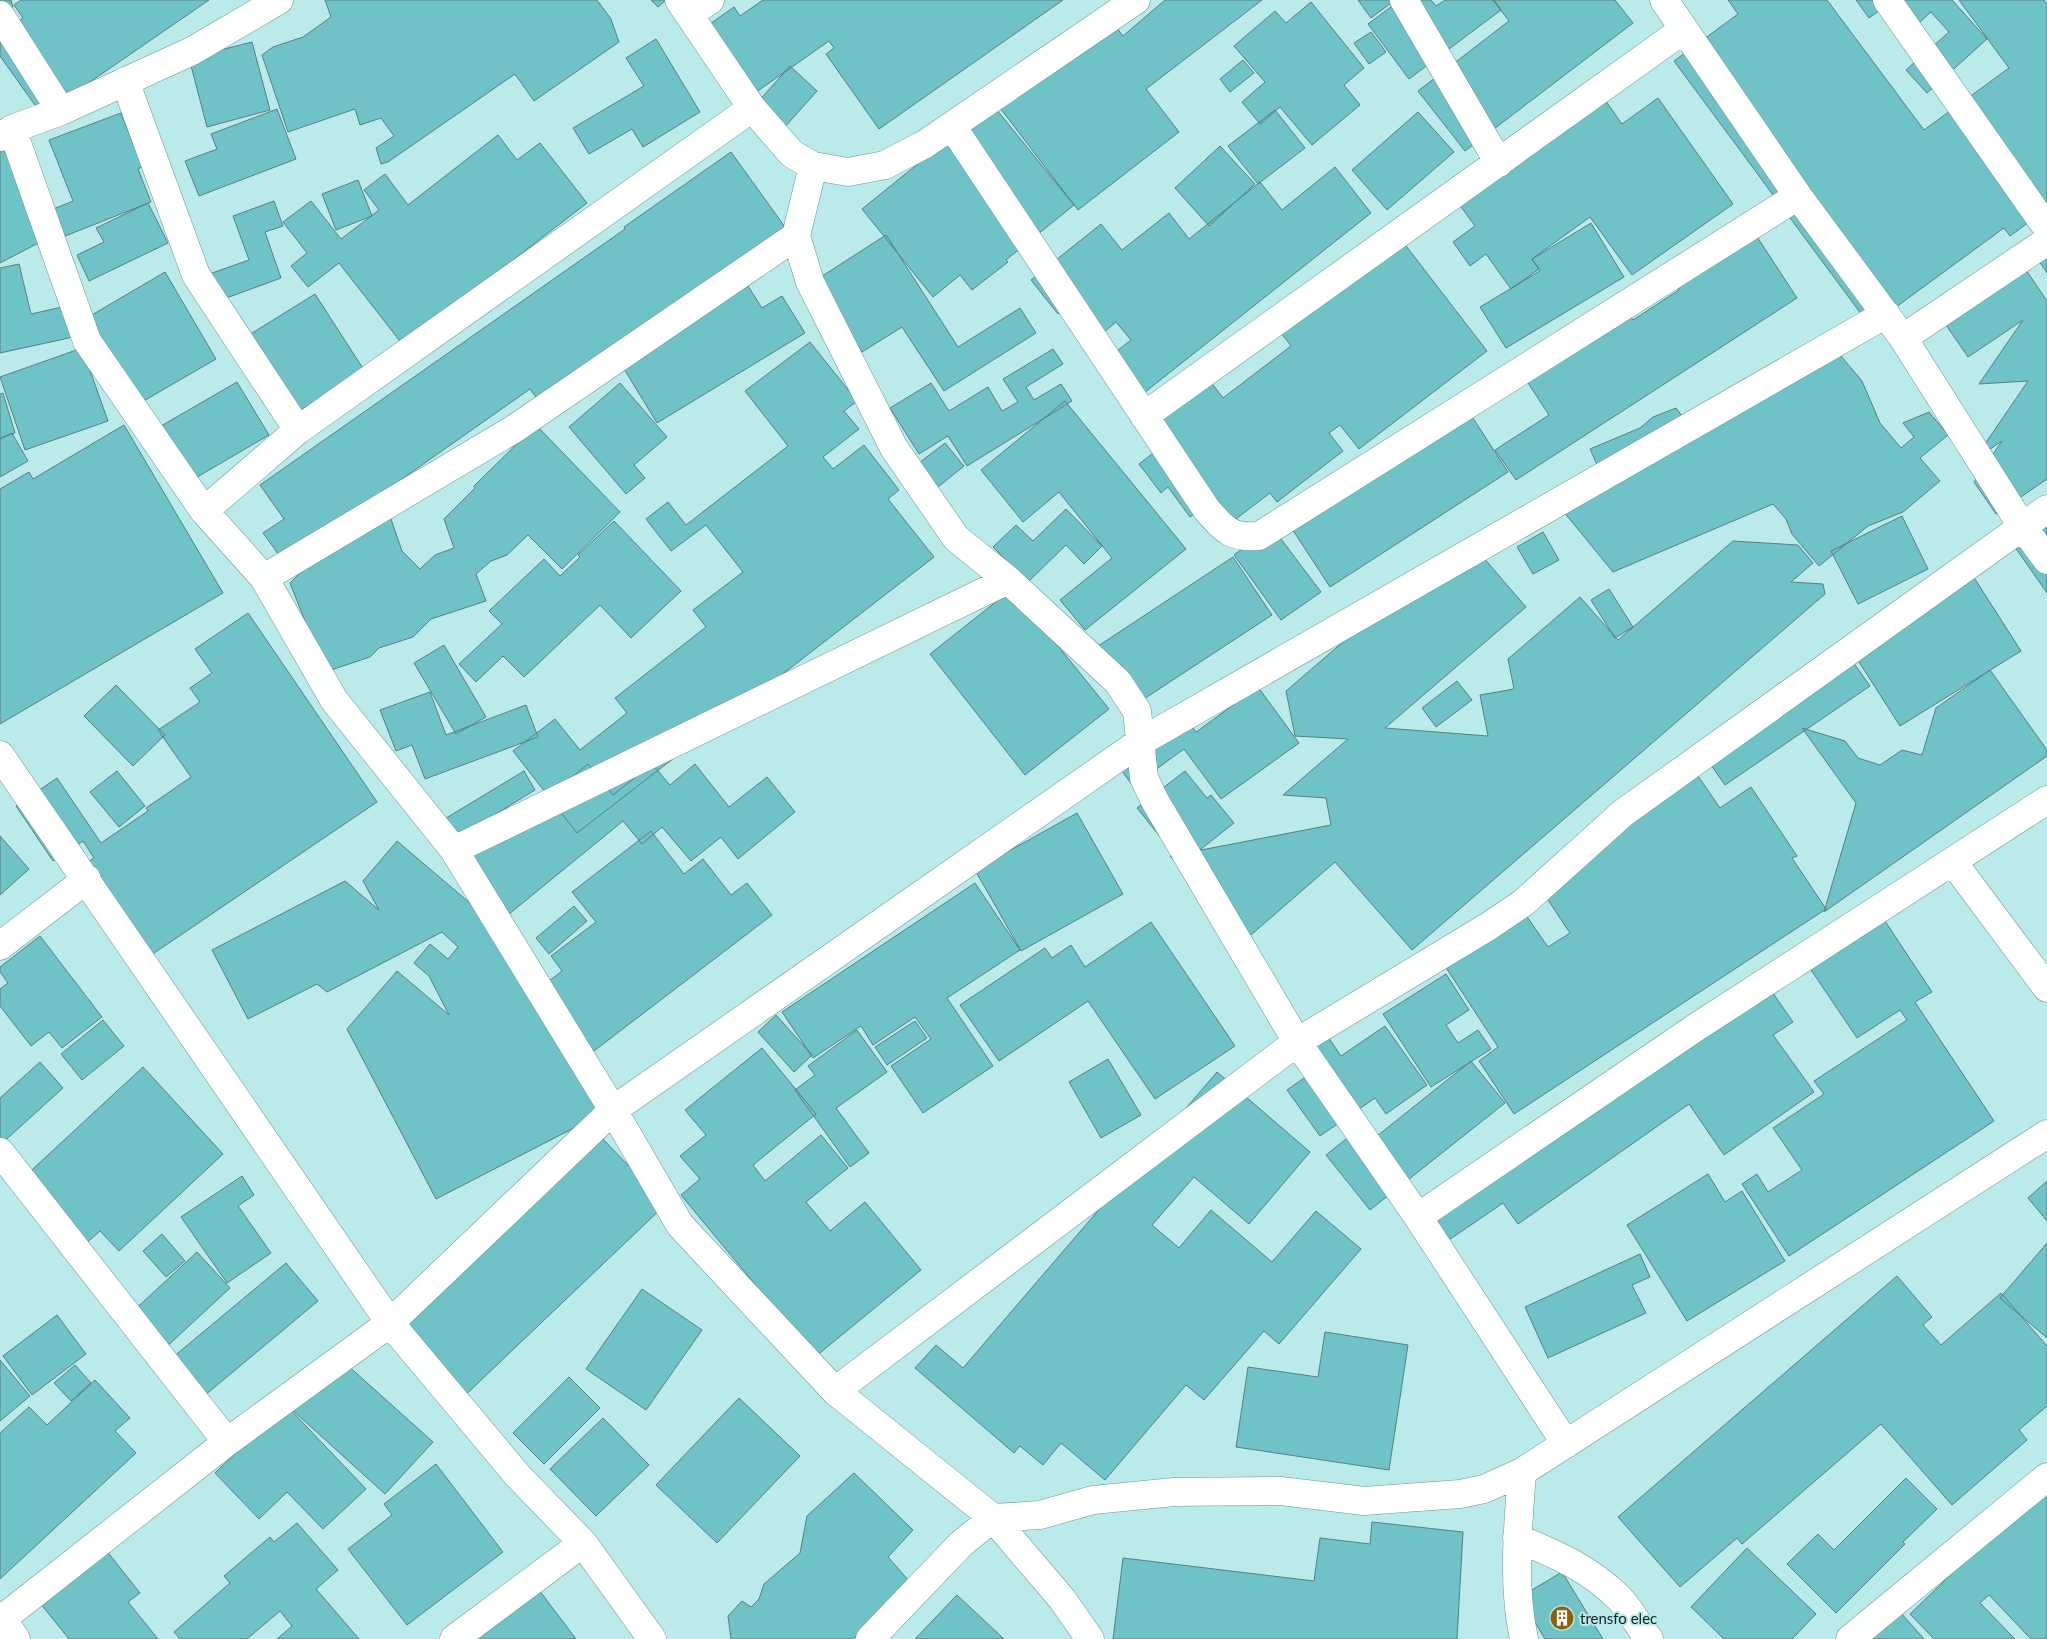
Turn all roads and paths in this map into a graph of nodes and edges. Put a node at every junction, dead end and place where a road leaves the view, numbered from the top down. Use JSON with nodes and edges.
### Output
{"nodes":[{"id":1,"x":279,"y":0,"type":"edge"},
{"id":2,"x":1136,"y":0,"type":"edge"},
{"id":3,"x":1404,"y":0,"type":"edge"},
{"id":4,"x":1664,"y":0,"type":"edge"},
{"id":5,"x":1887,"y":0,"type":"edge"},
{"id":6,"x":693,"y":5,"type":"edge"},
{"id":7,"x":0,"y":15,"type":"edge"},
{"id":8,"x":1684,"y":30,"type":"junction"},
{"id":9,"x":125,"y":81,"type":"junction"},
{"id":10,"x":752,"y":108,"type":"junction"},
{"id":11,"x":61,"y":111,"type":"junction"},
{"id":12,"x":952,"y":126,"type":"junction"},
{"id":13,"x":6,"y":133,"type":"edge"},
{"id":14,"x":1499,"y":163,"type":"junction"},
{"id":15,"x":813,"y":166,"type":"junction"},
{"id":16,"x":1798,"y":196,"type":"junction"},
{"id":17,"x":2047,"y":228,"type":"edge"},
{"id":18,"x":796,"y":236,"type":"junction"},
{"id":19,"x":2047,"y":241,"type":"edge"},
{"id":20,"x":1886,"y":314,"type":"junction"},
{"id":21,"x":1903,"y":338,"type":"junction"},
{"id":22,"x":1144,"y":416,"type":"junction"},
{"id":23,"x":298,"y":430,"type":"junction"},
{"id":24,"x":2047,"y":509,"type":"edge"},
{"id":25,"x":204,"y":511,"type":"junction"},
{"id":26,"x":2022,"y":526,"type":"junction"},
{"id":27,"x":2047,"y":560,"type":"edge"},
{"id":28,"x":264,"y":578,"type":"junction"},
{"id":29,"x":1008,"y":580,"type":"junction"},
{"id":30,"x":1140,"y":742,"type":"junction"},
{"id":31,"x":0,"y":756,"type":"edge"},
{"id":32,"x":2047,"y":800,"type":"edge"},
{"id":33,"x":454,"y":850,"type":"junction"},
{"id":34,"x":1953,"y":862,"type":"junction"},
{"id":35,"x":87,"y":879,"type":"junction"},
{"id":36,"x":0,"y":946,"type":"edge"},
{"id":37,"x":2047,"y":988,"type":"edge"},
{"id":38,"x":1297,"y":1042,"type":"junction"},
{"id":39,"x":612,"y":1110,"type":"junction"},
{"id":40,"x":2047,"y":1134,"type":"edge"},
{"id":41,"x":0,"y":1152,"type":"edge"},
{"id":42,"x":1418,"y":1217,"type":"junction"},
{"id":43,"x":390,"y":1323,"type":"junction"},
{"id":44,"x":835,"y":1391,"type":"junction"},
{"id":45,"x":227,"y":1442,"type":"junction"},
{"id":46,"x":1566,"y":1444,"type":"junction"},
{"id":47,"x":1522,"y":1472,"type":"junction"},
{"id":48,"x":2047,"y":1476,"type":"edge"},
{"id":49,"x":993,"y":1518,"type":"junction"},
{"id":50,"x":1517,"y":1538,"type":"junction"},
{"id":51,"x":583,"y":1543,"type":"junction"},
{"id":52,"x":6,"y":1625,"type":"edge"},
{"id":53,"x":454,"y":1639,"type":"edge"},
{"id":54,"x":652,"y":1639,"type":"edge"},
{"id":55,"x":870,"y":1639,"type":"edge"},
{"id":56,"x":1090,"y":1639,"type":"edge"},
{"id":57,"x":1524,"y":1639,"type":"edge"},
{"id":58,"x":1649,"y":1639,"type":"edge"},
{"id":59,"x":1850,"y":1639,"type":"edge"}],
"edges":[{"from":1,"to":9,"type":"street"},
{"from":2,"to":12,"type":"street"},
{"from":3,"to":14,"type":"street"},
{"from":4,"to":8,"type":"street"},
{"from":5,"to":17,"type":"street"},
{"from":6,"to":10,"type":"street"},
{"from":7,"to":11,"type":"street"},
{"from":8,"to":14,"type":"street"},
{"from":8,"to":16,"type":"street"},
{"from":9,"to":11,"type":"street"},
{"from":9,"to":23,"type":"street"},
{"from":10,"to":15,"type":"street"},
{"from":10,"to":23,"type":"street"},
{"from":11,"to":13,"type":"street"},
{"from":12,"to":15,"type":"street"},
{"from":12,"to":22,"type":"street"},
{"from":13,"to":25,"type":"street"},
{"from":14,"to":22,"type":"street"},
{"from":15,"to":18,"type":"street"},
{"from":16,"to":20,"type":"street"},
{"from":16,"to":22,"type":"street"},
{"from":18,"to":28,"type":"street"},
{"from":18,"to":29,"type":"street"},
{"from":19,"to":21,"type":"street"},
{"from":20,"to":21,"type":"street"},
{"from":20,"to":30,"type":"street"},
{"from":21,"to":26,"type":"street"},
{"from":23,"to":25,"type":"street"},
{"from":24,"to":26,"type":"street"},
{"from":25,"to":28,"type":"street"},
{"from":26,"to":27,"type":"street"},
{"from":26,"to":38,"type":"street"},
{"from":28,"to":33,"type":"street"},
{"from":29,"to":30,"type":"street"},
{"from":29,"to":33,"type":"street"},
{"from":30,"to":38,"type":"street"},
{"from":30,"to":39,"type":"street"},
{"from":31,"to":35,"type":"street"},
{"from":32,"to":34,"type":"street"},
{"from":33,"to":39,"type":"street"},
{"from":34,"to":37,"type":"street"},
{"from":34,"to":42,"type":"street"},
{"from":35,"to":36,"type":"street"},
{"from":35,"to":43,"type":"street"},
{"from":38,"to":42,"type":"street"},
{"from":38,"to":44,"type":"street"},
{"from":39,"to":43,"type":"street"},
{"from":39,"to":44,"type":"street"},
{"from":40,"to":46,"type":"street"},
{"from":41,"to":45,"type":"street"},
{"from":42,"to":46,"type":"street"},
{"from":43,"to":45,"type":"street"},
{"from":43,"to":51,"type":"street"},
{"from":44,"to":49,"type":"street"},
{"from":45,"to":52,"type":"street"},
{"from":46,"to":47,"type":"street"},
{"from":47,"to":49,"type":"street"},
{"from":47,"to":50,"type":"street"},
{"from":48,"to":59,"type":"street"},
{"from":49,"to":55,"type":"street"},
{"from":49,"to":56,"type":"street"},
{"from":50,"to":57,"type":"street"},
{"from":50,"to":58,"type":"street"},
{"from":51,"to":53,"type":"street"},
{"from":51,"to":54,"type":"street"}]}
